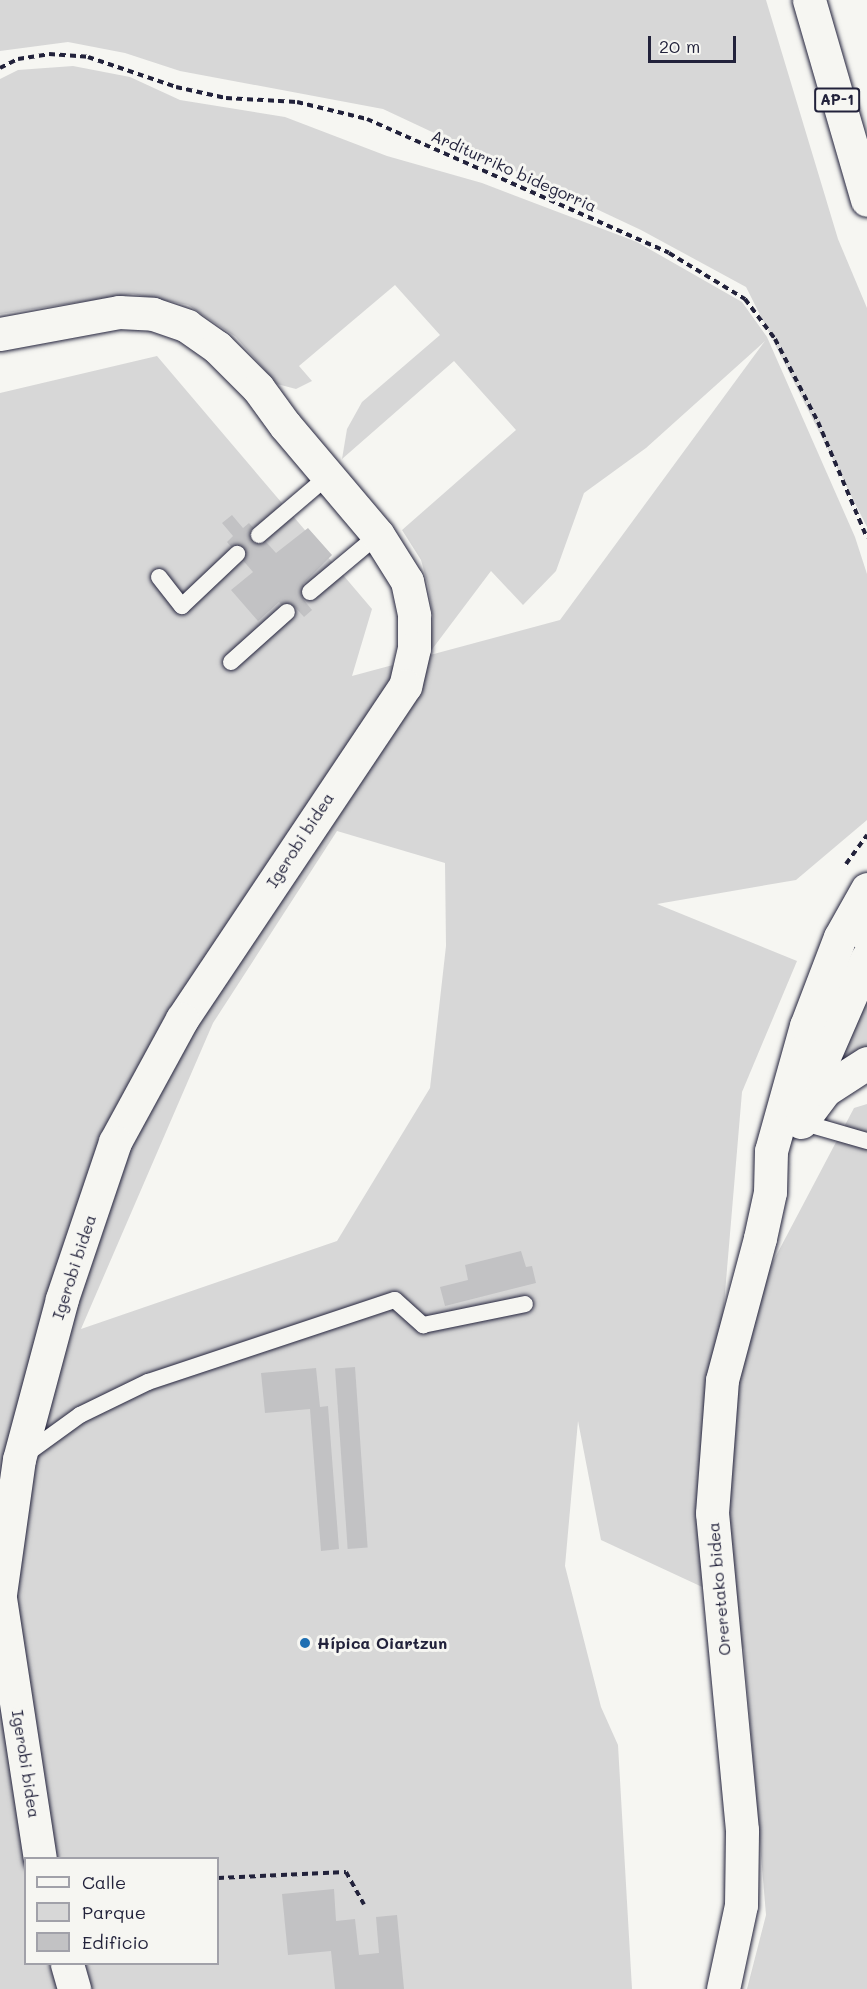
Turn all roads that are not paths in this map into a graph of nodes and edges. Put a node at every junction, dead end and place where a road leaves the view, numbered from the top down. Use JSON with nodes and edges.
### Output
{"nodes":[{"id":1,"x":809,"y":0,"type":"edge"},
{"id":2,"x":867,"y":200,"type":"edge"},
{"id":3,"x":0,"y":334,"type":"edge"},
{"id":4,"x":327,"y":477,"type":"junction"},
{"id":5,"x":259,"y":535,"type":"dead end"},
{"id":6,"x":378,"y":535,"type":"junction"},
{"id":7,"x":237,"y":554,"type":"dead end"},
{"id":8,"x":159,"y":577,"type":"dead end"},
{"id":9,"x":310,"y":592,"type":"dead end"},
{"id":10,"x":287,"y":612,"type":"dead end"},
{"id":11,"x":231,"y":662,"type":"dead end"},
{"id":12,"x":867,"y":889,"type":"edge"},
{"id":13,"x":867,"y":920,"type":"edge"},
{"id":14,"x":867,"y":936,"type":"edge"},
{"id":15,"x":867,"y":958,"type":"edge"},
{"id":16,"x":867,"y":1063,"type":"edge"},
{"id":17,"x":801,"y":1122,"type":"junction"},
{"id":18,"x":867,"y":1141,"type":"edge"},
{"id":19,"x":770,"y":1192,"type":"junction"},
{"id":20,"x":525,"y":1304,"type":"dead end"},
{"id":21,"x":19,"y":1459,"type":"junction"},
{"id":22,"x":0,"y":1596,"type":"edge"},
{"id":23,"x":40,"y":1857,"type":"edge"},
{"id":24,"x":68,"y":1965,"type":"edge"},
{"id":25,"x":74,"y":1989,"type":"edge"},
{"id":26,"x":723,"y":1989,"type":"edge"}],
"edges":[{"from":1,"to":2,"type":"main road","number":"AP-1"},
{"from":3,"to":4,"type":"main road","name":"Igerobi bidea"},
{"from":4,"to":5,"type":"lane"},
{"from":4,"to":6,"type":"main road","name":"Igerobi bidea"},
{"from":6,"to":9,"type":"lane"},
{"from":6,"to":21,"type":"main road","name":"Igerobi bidea"},
{"from":7,"to":8,"type":"lane"},
{"from":10,"to":11,"type":"lane"},
{"from":12,"to":19,"type":"main road"},
{"from":13,"to":14,"type":"main road"},
{"from":15,"to":17,"type":"main road"},
{"from":16,"to":17,"type":"main road"},
{"from":17,"to":18,"type":"lane"},
{"from":17,"to":19,"type":"main road"},
{"from":19,"to":26,"type":"main road","name":"Oreretako bidea"},
{"from":20,"to":21,"type":"lane"},
{"from":21,"to":22,"type":"main road","name":"Igerobi bidea"},
{"from":22,"to":23,"type":"main road","name":"Igerobi bidea"},
{"from":24,"to":25,"type":"main road"}]}
